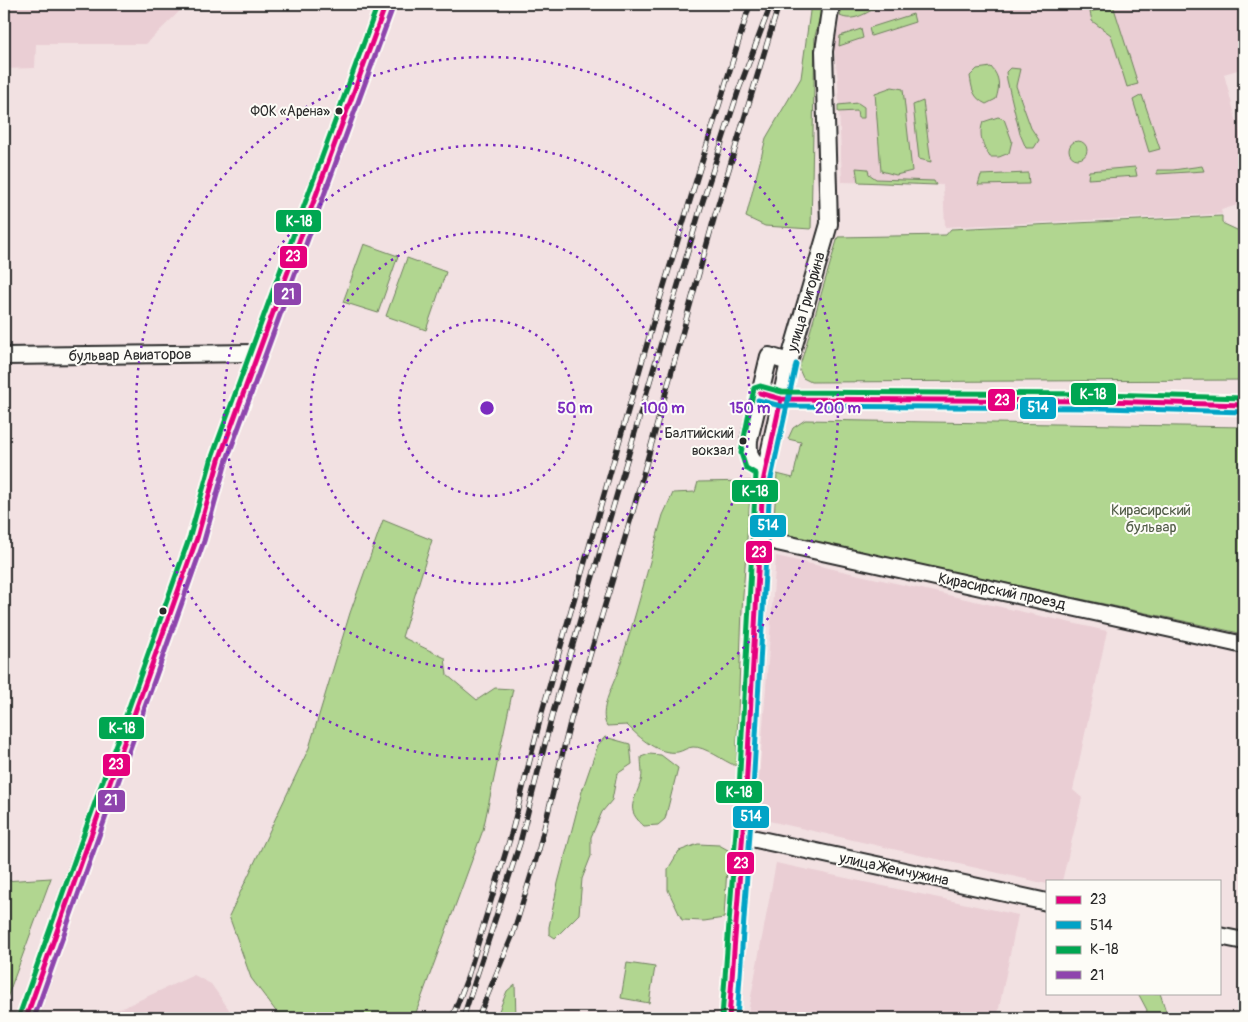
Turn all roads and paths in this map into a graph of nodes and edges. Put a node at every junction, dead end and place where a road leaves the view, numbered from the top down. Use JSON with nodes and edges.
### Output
{"nodes":[{"id":1,"x":386,"y":4,"type":"edge"},
{"id":2,"x":831,"y":4,"type":"edge"},
{"id":3,"x":257,"y":353,"type":"junction"},
{"id":4,"x":4,"y":356,"type":"edge"},
{"id":5,"x":789,"y":362,"type":"junction"},
{"id":6,"x":760,"y":393,"type":"junction"},
{"id":7,"x":781,"y":399,"type":"junction"},
{"id":8,"x":1244,"y":405,"type":"edge"},
{"id":9,"x":764,"y":470,"type":"junction"},
{"id":10,"x":759,"y":538,"type":"junction"},
{"id":11,"x":1244,"y":645,"type":"edge"},
{"id":12,"x":742,"y":836,"type":"junction"},
{"id":13,"x":1046,"y":902,"type":"edge"},
{"id":14,"x":1220,"y":936,"type":"edge"},
{"id":15,"x":1244,"y":941,"type":"edge"},
{"id":16,"x":26,"y":1018,"type":"edge"},
{"id":17,"x":729,"y":1018,"type":"edge"}],
"edges":[{"from":1,"to":3,"type":"street"},
{"from":2,"to":5,"type":"street","name":"улица Григорина"},
{"from":3,"to":4,"type":"street","name":"бульвар Авиаторов"},
{"from":3,"to":16,"type":"street"},
{"from":5,"to":6,"type":"street"},
{"from":5,"to":7,"type":"street","name":"улица Григорина"},
{"from":6,"to":7,"type":"street"},
{"from":6,"to":9,"type":"street"},
{"from":7,"to":8,"type":"street"},
{"from":7,"to":9,"type":"street","name":"улица Григорина"},
{"from":9,"to":10,"type":"street","name":"улица Григорина"},
{"from":10,"to":11,"type":"street","name":"Кирасирский проезд"},
{"from":10,"to":12,"type":"street","name":"улица Григорина"},
{"from":12,"to":13,"type":"street","name":"улица Жемчужина"},
{"from":12,"to":17,"type":"street","name":"улица Григорина"},
{"from":14,"to":15,"type":"street"}]}
